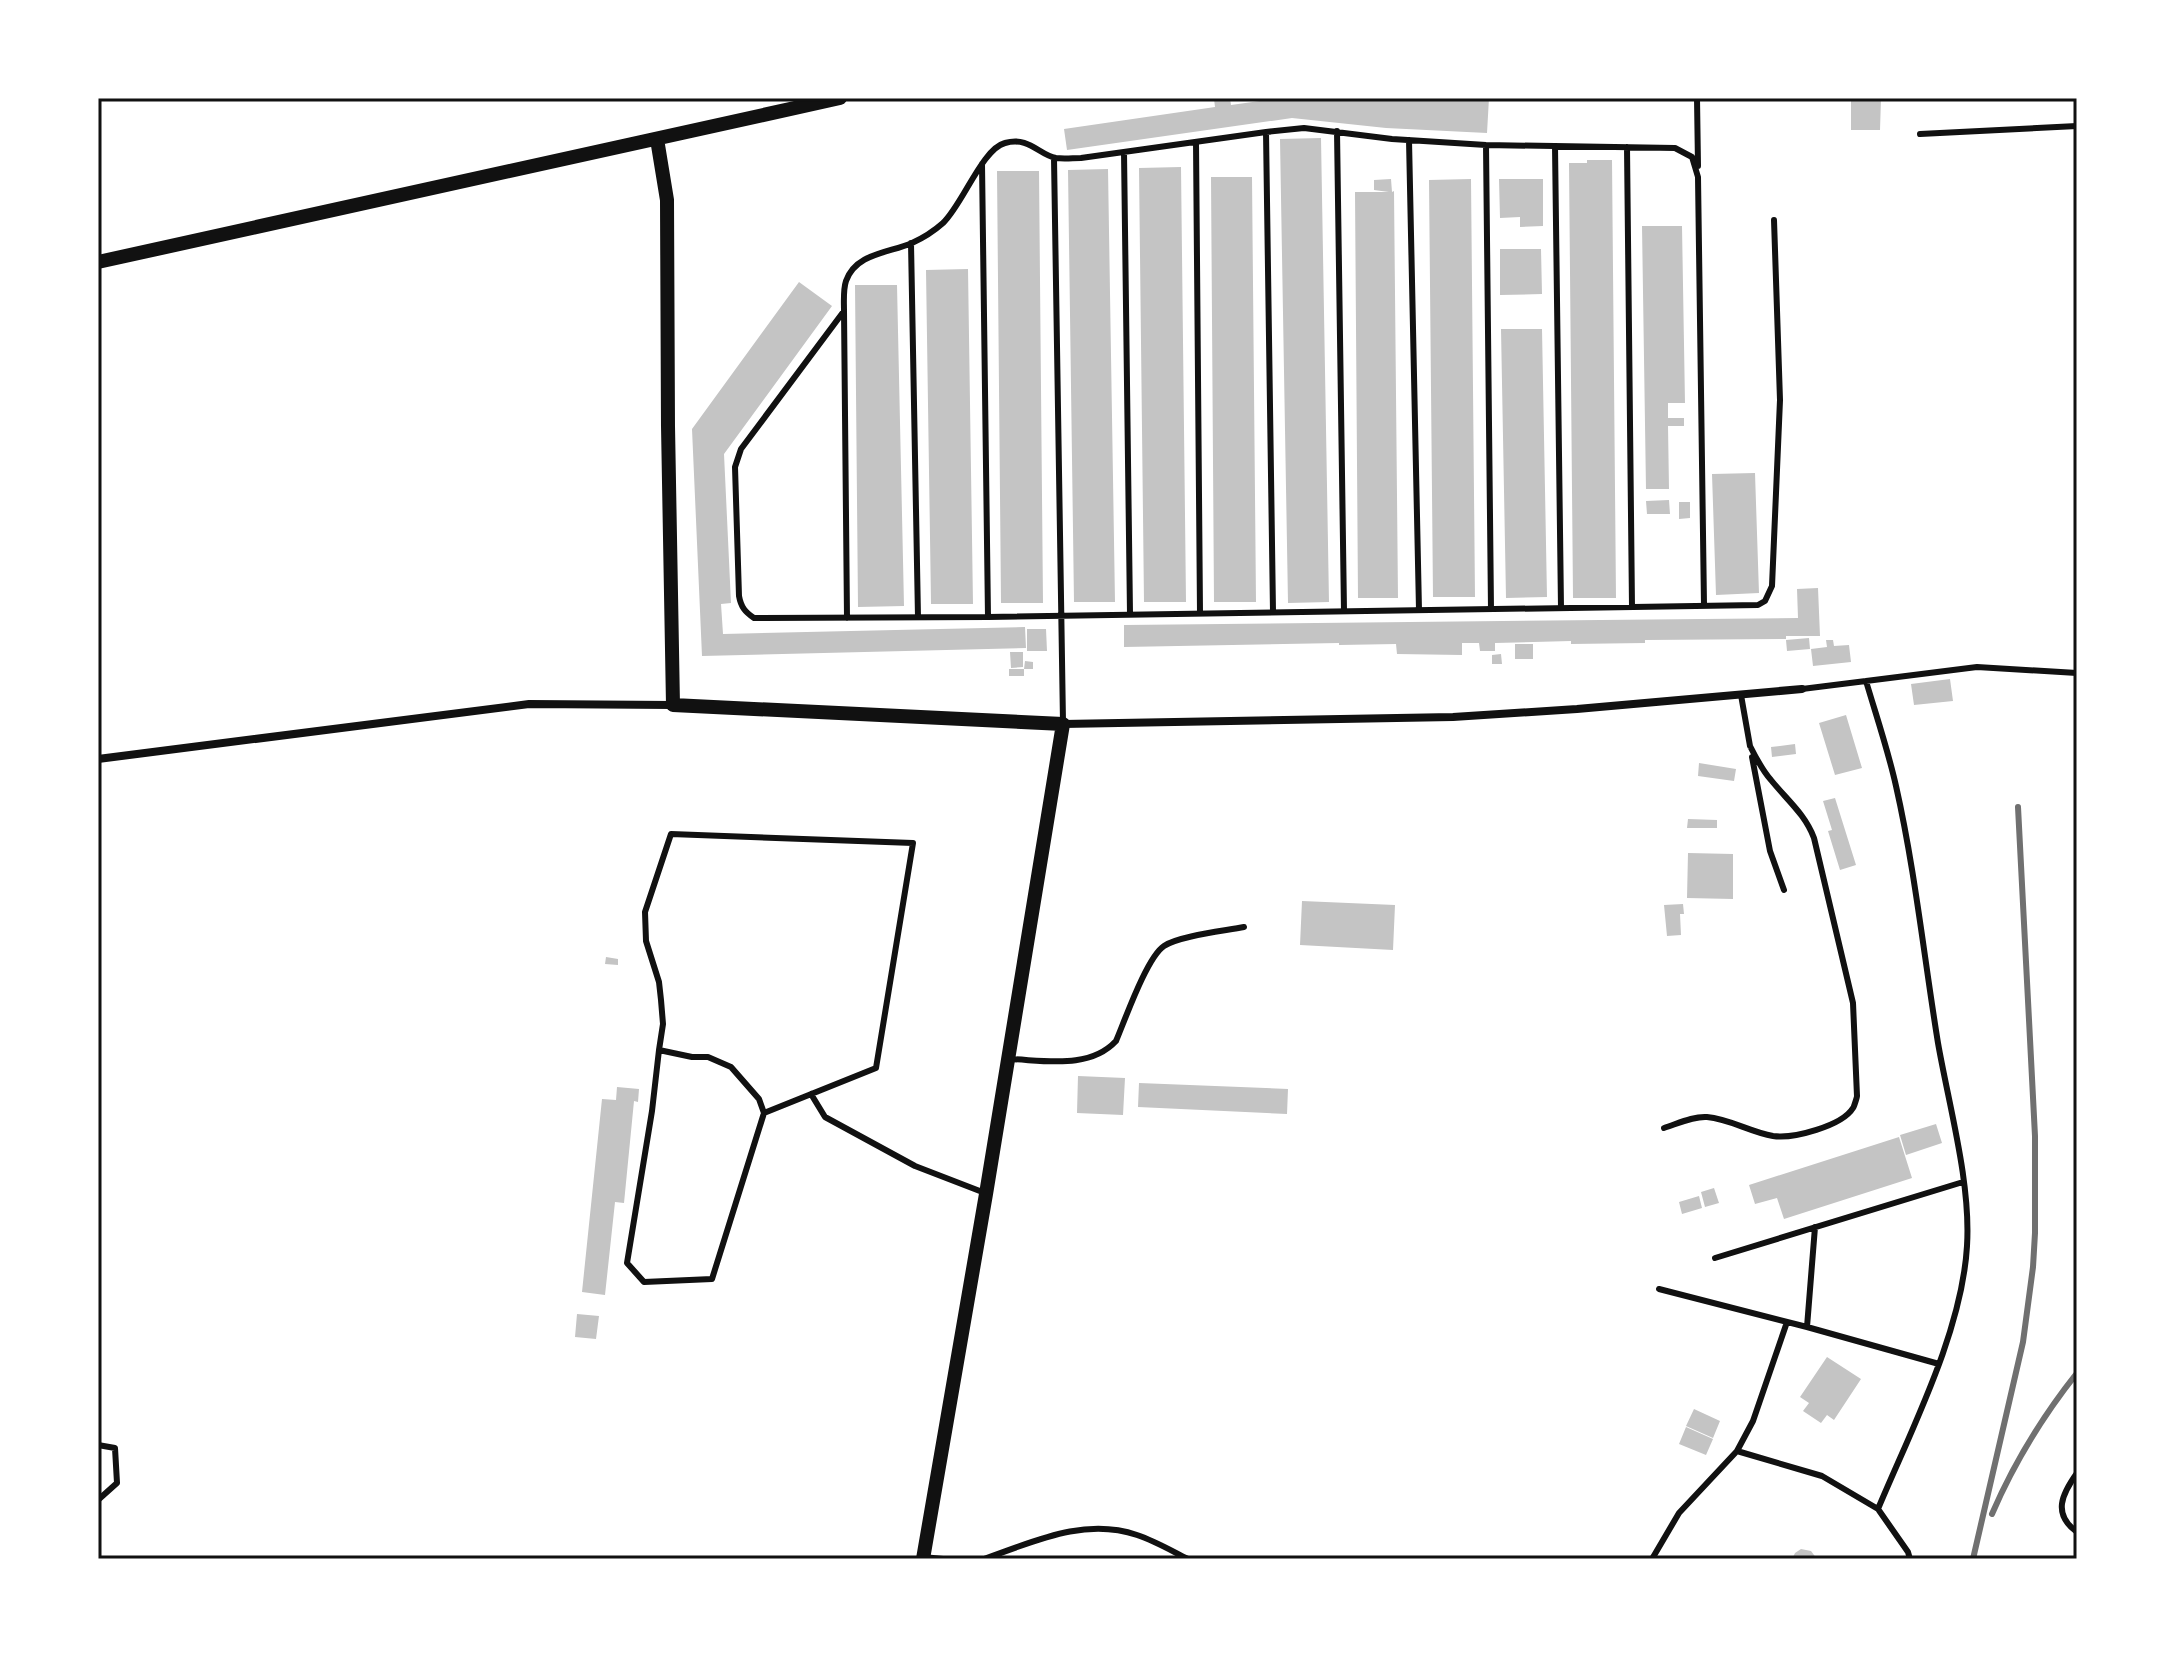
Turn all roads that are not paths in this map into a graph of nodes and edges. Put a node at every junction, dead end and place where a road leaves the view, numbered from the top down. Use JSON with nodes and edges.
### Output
{"nodes":[{"id":1,"x":840,"y":98,"type":"edge"},
{"id":2,"x":1697,"y":98,"type":"edge"},
{"id":3,"x":2077,"y":126,"type":"edge"},
{"id":4,"x":1337,"y":131,"type":"junction"},
{"id":5,"x":1266,"y":132,"type":"junction"},
{"id":6,"x":1920,"y":134,"type":"dead end"},
{"id":7,"x":657,"y":139,"type":"junction"},
{"id":8,"x":1409,"y":140,"type":"junction"},
{"id":9,"x":1196,"y":142,"type":"junction"},
{"id":10,"x":1486,"y":145,"type":"junction"},
{"id":11,"x":1555,"y":146,"type":"junction"},
{"id":12,"x":1627,"y":147,"type":"junction"},
{"id":13,"x":1124,"y":152,"type":"junction"},
{"id":14,"x":1054,"y":158,"type":"junction"},
{"id":15,"x":982,"y":164,"type":"junction"},
{"id":16,"x":1698,"y":177,"type":"junction"},
{"id":17,"x":1774,"y":220,"type":"dead end"},
{"id":18,"x":911,"y":243,"type":"junction"},
{"id":19,"x":98,"y":262,"type":"edge"},
{"id":20,"x":844,"y":311,"type":"junction"},
{"id":21,"x":1704,"y":605,"type":"junction"},
{"id":22,"x":1632,"y":607,"type":"junction"},
{"id":23,"x":1561,"y":608,"type":"junction"},
{"id":24,"x":1491,"y":609,"type":"junction"},
{"id":25,"x":1419,"y":610,"type":"junction"},
{"id":26,"x":1344,"y":611,"type":"junction"},
{"id":27,"x":1273,"y":612,"type":"junction"},
{"id":28,"x":1200,"y":613,"type":"junction"},
{"id":29,"x":1130,"y":614,"type":"junction"},
{"id":30,"x":1061,"y":615,"type":"junction"},
{"id":31,"x":918,"y":617,"type":"junction"},
{"id":32,"x":988,"y":617,"type":"junction"},
{"id":33,"x":847,"y":618,"type":"junction"},
{"id":34,"x":2077,"y":673,"type":"edge"},
{"id":35,"x":1866,"y":681,"type":"junction"},
{"id":36,"x":1802,"y":689,"type":"joint"},
{"id":37,"x":1741,"y":695,"type":"junction"},
{"id":38,"x":673,"y":705,"type":"junction"},
{"id":39,"x":1063,"y":724,"type":"junction"},
{"id":40,"x":1750,"y":746,"type":"junction"},
{"id":41,"x":98,"y":759,"type":"edge"},
{"id":42,"x":1784,"y":890,"type":"dead end"},
{"id":43,"x":1244,"y":927,"type":"dead end"},
{"id":44,"x":659,"y":1050,"type":"junction"},
{"id":45,"x":1008,"y":1059,"type":"junction"},
{"id":46,"x":811,"y":1094,"type":"junction"},
{"id":47,"x":764,"y":1113,"type":"junction"},
{"id":48,"x":1664,"y":1128,"type":"dead end"},
{"id":49,"x":1963,"y":1182,"type":"junction"},
{"id":50,"x":986,"y":1194,"type":"junction"},
{"id":51,"x":1815,"y":1227,"type":"junction"},
{"id":52,"x":1715,"y":1258,"type":"dead end"},
{"id":53,"x":1659,"y":1289,"type":"dead end"},
{"id":54,"x":1787,"y":1322,"type":"junction"},
{"id":55,"x":1807,"y":1327,"type":"junction"},
{"id":56,"x":1939,"y":1364,"type":"junction"},
{"id":57,"x":98,"y":1445,"type":"edge"},
{"id":58,"x":1737,"y":1451,"type":"junction"},
{"id":59,"x":2077,"y":1473,"type":"edge"},
{"id":60,"x":102,"y":1493,"type":"edge"},
{"id":61,"x":98,"y":1500,"type":"edge"},
{"id":62,"x":1878,"y":1509,"type":"junction"},
{"id":63,"x":2077,"y":1532,"type":"edge"},
{"id":64,"x":923,"y":1558,"type":"edge"},
{"id":65,"x":943,"y":1559,"type":"edge"},
{"id":66,"x":984,"y":1559,"type":"edge"},
{"id":67,"x":1188,"y":1559,"type":"edge"},
{"id":68,"x":1652,"y":1559,"type":"edge"},
{"id":69,"x":1910,"y":1559,"type":"edge"}],
"edges":[{"from":1,"to":7,"type":"street"},
{"from":2,"to":16,"type":"lane"},
{"from":3,"to":6,"type":"lane"},
{"from":4,"to":5,"type":"lane"},
{"from":4,"to":8,"type":"lane"},
{"from":4,"to":26,"type":"lane"},
{"from":5,"to":9,"type":"lane"},
{"from":5,"to":27,"type":"lane"},
{"from":7,"to":19,"type":"street"},
{"from":7,"to":38,"type":"street"},
{"from":8,"to":10,"type":"lane"},
{"from":8,"to":25,"type":"lane"},
{"from":9,"to":13,"type":"lane"},
{"from":9,"to":28,"type":"lane"},
{"from":10,"to":11,"type":"lane"},
{"from":10,"to":24,"type":"lane"},
{"from":11,"to":12,"type":"lane"},
{"from":11,"to":23,"type":"lane"},
{"from":12,"to":16,"type":"lane"},
{"from":12,"to":22,"type":"lane"},
{"from":13,"to":14,"type":"lane"},
{"from":13,"to":29,"type":"lane"},
{"from":14,"to":15,"type":"lane"},
{"from":14,"to":30,"type":"lane"},
{"from":15,"to":18,"type":"lane"},
{"from":15,"to":32,"type":"lane"},
{"from":16,"to":21,"type":"lane"},
{"from":17,"to":21,"type":"lane"},
{"from":18,"to":20,"type":"lane"},
{"from":18,"to":31,"type":"lane"},
{"from":20,"to":33,"type":"lane"},
{"from":20,"to":33,"type":"lane"},
{"from":21,"to":22,"type":"lane"},
{"from":22,"to":23,"type":"lane"},
{"from":23,"to":24,"type":"lane"},
{"from":24,"to":25,"type":"lane"},
{"from":25,"to":26,"type":"lane"},
{"from":26,"to":27,"type":"lane"},
{"from":27,"to":28,"type":"lane"},
{"from":28,"to":29,"type":"lane"},
{"from":29,"to":30,"type":"lane"},
{"from":30,"to":32,"type":"lane"},
{"from":30,"to":39,"type":"lane"},
{"from":31,"to":32,"type":"lane"},
{"from":31,"to":33,"type":"lane"},
{"from":34,"to":35,"type":"lane"},
{"from":35,"to":36,"type":"lane"},
{"from":35,"to":49,"type":"lane"},
{"from":36,"to":37,"type":"street"},
{"from":37,"to":39,"type":"street"},
{"from":37,"to":40,"type":"lane"},
{"from":38,"to":39,"type":"street"},
{"from":38,"to":41,"type":"street"},
{"from":39,"to":45,"type":"street"},
{"from":40,"to":42,"type":"lane"},
{"from":40,"to":48,"type":"lane"},
{"from":43,"to":45,"type":"lane"},
{"from":44,"to":46,"type":"lane"},
{"from":44,"to":47,"type":"lane"},
{"from":44,"to":47,"type":"lane"},
{"from":45,"to":50,"type":"street"},
{"from":46,"to":47,"type":"lane"},
{"from":46,"to":50,"type":"lane"},
{"from":49,"to":51,"type":"lane"},
{"from":49,"to":56,"type":"lane"},
{"from":50,"to":64,"type":"street"},
{"from":51,"to":52,"type":"lane"},
{"from":51,"to":55,"type":"lane"},
{"from":53,"to":54,"type":"lane"},
{"from":54,"to":55,"type":"lane"},
{"from":54,"to":58,"type":"lane"},
{"from":55,"to":56,"type":"lane"},
{"from":56,"to":62,"type":"lane"},
{"from":57,"to":60,"type":"lane"},
{"from":58,"to":62,"type":"lane"},
{"from":58,"to":68,"type":"lane"},
{"from":59,"to":63,"type":"lane"},
{"from":60,"to":61,"type":"lane"},
{"from":62,"to":69,"type":"lane"},
{"from":64,"to":65,"type":"lane"},
{"from":66,"to":67,"type":"lane"}]}
